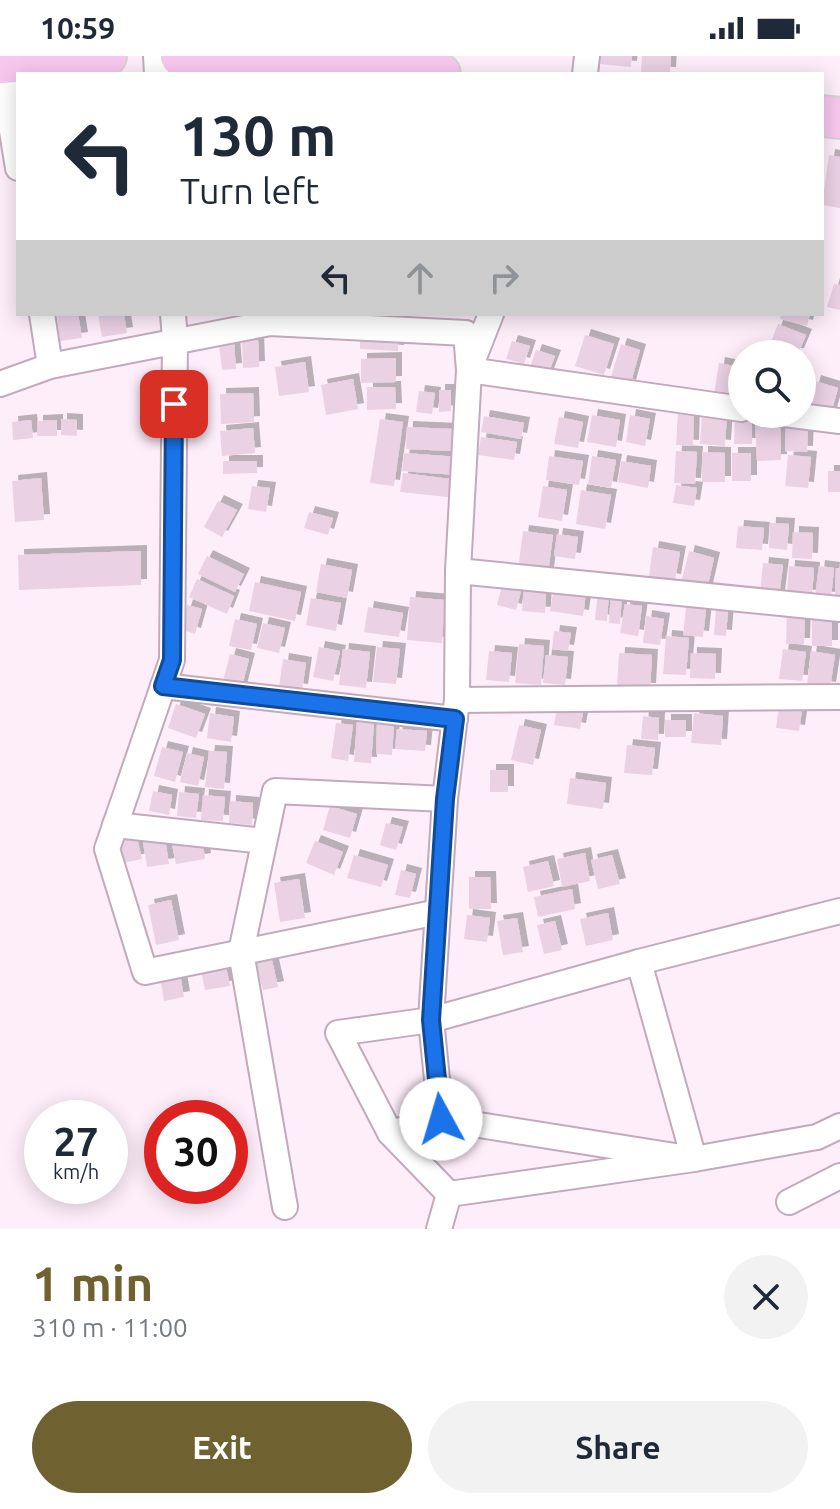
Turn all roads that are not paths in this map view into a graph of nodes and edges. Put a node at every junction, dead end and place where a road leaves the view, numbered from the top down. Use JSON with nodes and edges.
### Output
{"nodes":[{"id":1,"x":106,"y":56,"type":"edge"},
{"id":2,"x":181,"y":56,"type":"edge"},
{"id":3,"x":0,"y":63,"type":"edge"},
{"id":4,"x":411,"y":72,"type":"edge"},
{"id":5,"x":16,"y":156,"type":"edge"},
{"id":6,"x":42,"y":316,"type":"edge"},
{"id":7,"x":173,"y":316,"type":"edge"},
{"id":8,"x":490,"y":316,"type":"edge"},
{"id":9,"x":175,"y":340,"type":"junction"},
{"id":10,"x":50,"y":366,"type":"junction"},
{"id":11,"x":469,"y":370,"type":"junction"},
{"id":12,"x":0,"y":384,"type":"edge"},
{"id":13,"x":728,"y":407,"type":"edge"},
{"id":14,"x":816,"y":418,"type":"edge"},
{"id":15,"x":840,"y":421,"type":"edge"},
{"id":16,"x":458,"y":571,"type":"junction"},
{"id":17,"x":840,"y":609,"type":"edge"},
{"id":18,"x":163,"y":686,"type":"junction"},
{"id":19,"x":840,"y":697,"type":"edge"},
{"id":20,"x":456,"y":709,"type":"junction"},
{"id":21,"x":445,"y":799,"type":"junction"},
{"id":22,"x":115,"y":825,"type":"junction"},
{"id":23,"x":264,"y":841,"type":"junction"},
{"id":24,"x":840,"y":911,"type":"edge"},
{"id":25,"x":438,"y":912,"type":"junction"},
{"id":26,"x":241,"y":952,"type":"junction"},
{"id":27,"x":639,"y":962,"type":"junction"},
{"id":28,"x":431,"y":1020,"type":"junction"},
{"id":29,"x":441,"y":1119,"type":"junction"},
{"id":30,"x":840,"y":1126,"type":"edge"},
{"id":31,"x":390,"y":1133,"type":"junction"},
{"id":32,"x":694,"y":1159,"type":"junction"},
{"id":33,"x":840,"y":1176,"type":"edge"},
{"id":34,"x":449,"y":1194,"type":"junction"},
{"id":35,"x":789,"y":1202,"type":"dead end"},
{"id":36,"x":285,"y":1207,"type":"dead end"},
{"id":37,"x":439,"y":1229,"type":"edge"}],
"edges":[{"from":1,"to":3,"type":"main road"},
{"from":2,"to":4,"type":"main road"},
{"from":3,"to":5,"type":"street"},
{"from":6,"to":10,"type":"street"},
{"from":7,"to":9,"type":"street"},
{"from":8,"to":11,"type":"street"},
{"from":9,"to":10,"type":"street"},
{"from":9,"to":11,"type":"street"},
{"from":9,"to":18,"type":"street"},
{"from":10,"to":12,"type":"street"},
{"from":11,"to":13,"type":"street"},
{"from":11,"to":16,"type":"street"},
{"from":14,"to":15,"type":"street"},
{"from":16,"to":17,"type":"street"},
{"from":16,"to":20,"type":"street"},
{"from":18,"to":20,"type":"street"},
{"from":18,"to":22,"type":"street"},
{"from":19,"to":20,"type":"street"},
{"from":20,"to":21,"type":"street"},
{"from":21,"to":23,"type":"street"},
{"from":21,"to":25,"type":"street"},
{"from":22,"to":23,"type":"street"},
{"from":22,"to":26,"type":"street"},
{"from":23,"to":26,"type":"street"},
{"from":24,"to":27,"type":"street"},
{"from":25,"to":26,"type":"street"},
{"from":25,"to":28,"type":"street"},
{"from":26,"to":36,"type":"street"},
{"from":27,"to":28,"type":"street"},
{"from":27,"to":32,"type":"street"},
{"from":28,"to":29,"type":"street"},
{"from":28,"to":31,"type":"street"},
{"from":29,"to":31,"type":"street"},
{"from":29,"to":32,"type":"street"},
{"from":30,"to":32,"type":"street"},
{"from":31,"to":34,"type":"street"},
{"from":32,"to":34,"type":"street"},
{"from":33,"to":35,"type":"street"},
{"from":34,"to":37,"type":"street"}]}
